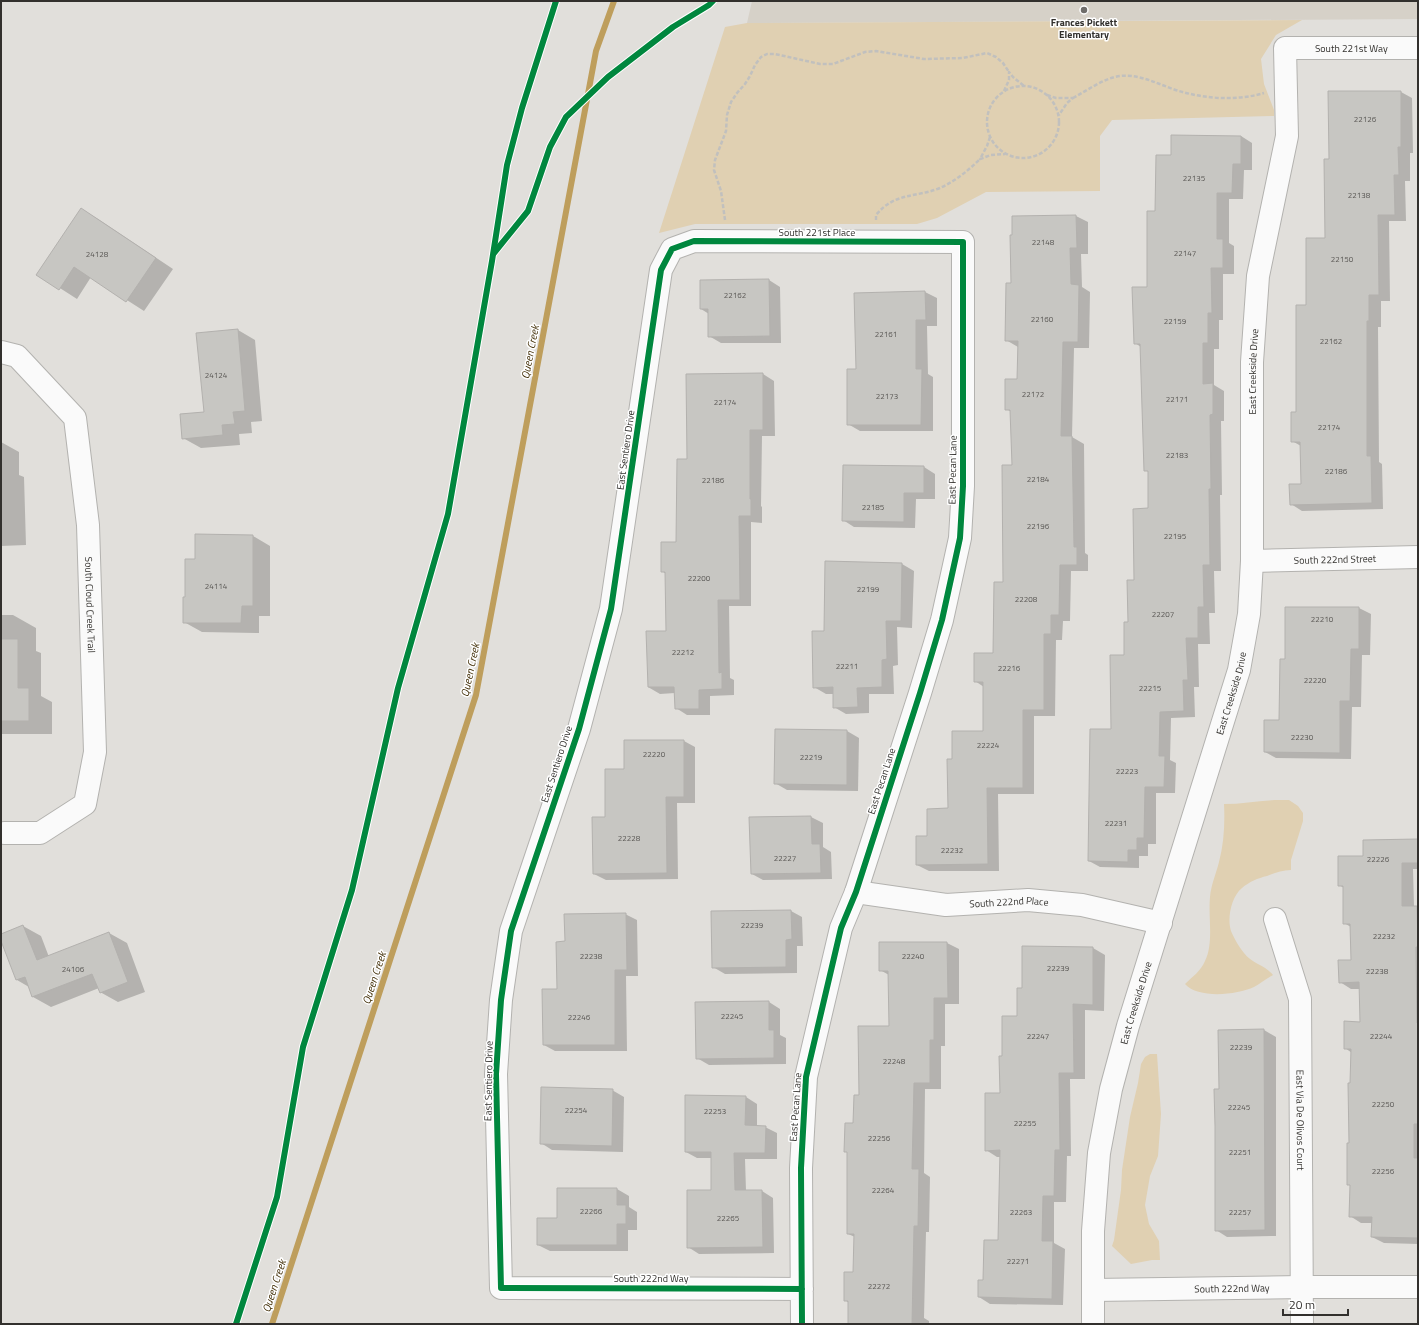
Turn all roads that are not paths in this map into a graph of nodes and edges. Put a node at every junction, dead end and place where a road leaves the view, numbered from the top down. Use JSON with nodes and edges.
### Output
{"nodes":[{"id":1,"x":1286,"y":48,"type":"joint"},
{"id":2,"x":1418,"y":48,"type":"edge"},
{"id":3,"x":963,"y":242,"type":"joint"},
{"id":4,"x":672,"y":249,"type":"joint"},
{"id":5,"x":1,"y":352,"type":"edge"},
{"id":6,"x":1418,"y":557,"type":"edge"},
{"id":7,"x":1252,"y":561,"type":"junction"},
{"id":8,"x":4,"y":833,"type":"dead end"},
{"id":9,"x":856,"y":892,"type":"junction"},
{"id":10,"x":1275,"y":920,"type":"dead end"},
{"id":11,"x":1161,"y":923,"type":"junction"},
{"id":12,"x":1302,"y":1287,"type":"junction"},
{"id":13,"x":1418,"y":1287,"type":"edge"},
{"id":14,"x":501,"y":1288,"type":"joint"},
{"id":15,"x":802,"y":1289,"type":"junction"},
{"id":16,"x":1093,"y":1290,"type":"junction"},
{"id":17,"x":802,"y":1324,"type":"edge"},
{"id":18,"x":1093,"y":1324,"type":"edge"},
{"id":19,"x":1302,"y":1324,"type":"edge"}],
"edges":[{"from":1,"to":2,"type":"street","name":"South 221st Way"},
{"from":1,"to":7,"type":"street","name":"East Creekside Drive"},
{"from":3,"to":4,"type":"street","name":"South 221st Place"},
{"from":3,"to":9,"type":"street","name":"East Pecan Lane"},
{"from":4,"to":14,"type":"street","name":"East Sentiero Drive"},
{"from":5,"to":8,"type":"street","name":"South Cloud Creek Trail"},
{"from":6,"to":7,"type":"street","name":"South 222nd Street"},
{"from":7,"to":11,"type":"street","name":"East Creekside Drive"},
{"from":9,"to":11,"type":"street","name":"South 222nd Place"},
{"from":9,"to":15,"type":"street","name":"East Pecan Lane"},
{"from":10,"to":12,"type":"street","name":"East Via De Olivos Court"},
{"from":11,"to":16,"type":"street","name":"East Creekside Drive"},
{"from":12,"to":13,"type":"street","name":"South 222nd Way"},
{"from":12,"to":16,"type":"street","name":"South 222nd Way"},
{"from":12,"to":19,"type":"street","name":"East Via De Olivos Court"},
{"from":14,"to":15,"type":"street","name":"South 222nd Way"},
{"from":15,"to":17,"type":"street","name":"East Pecan Lane"},
{"from":16,"to":18,"type":"street","name":"East Creekside Drive"}]}
